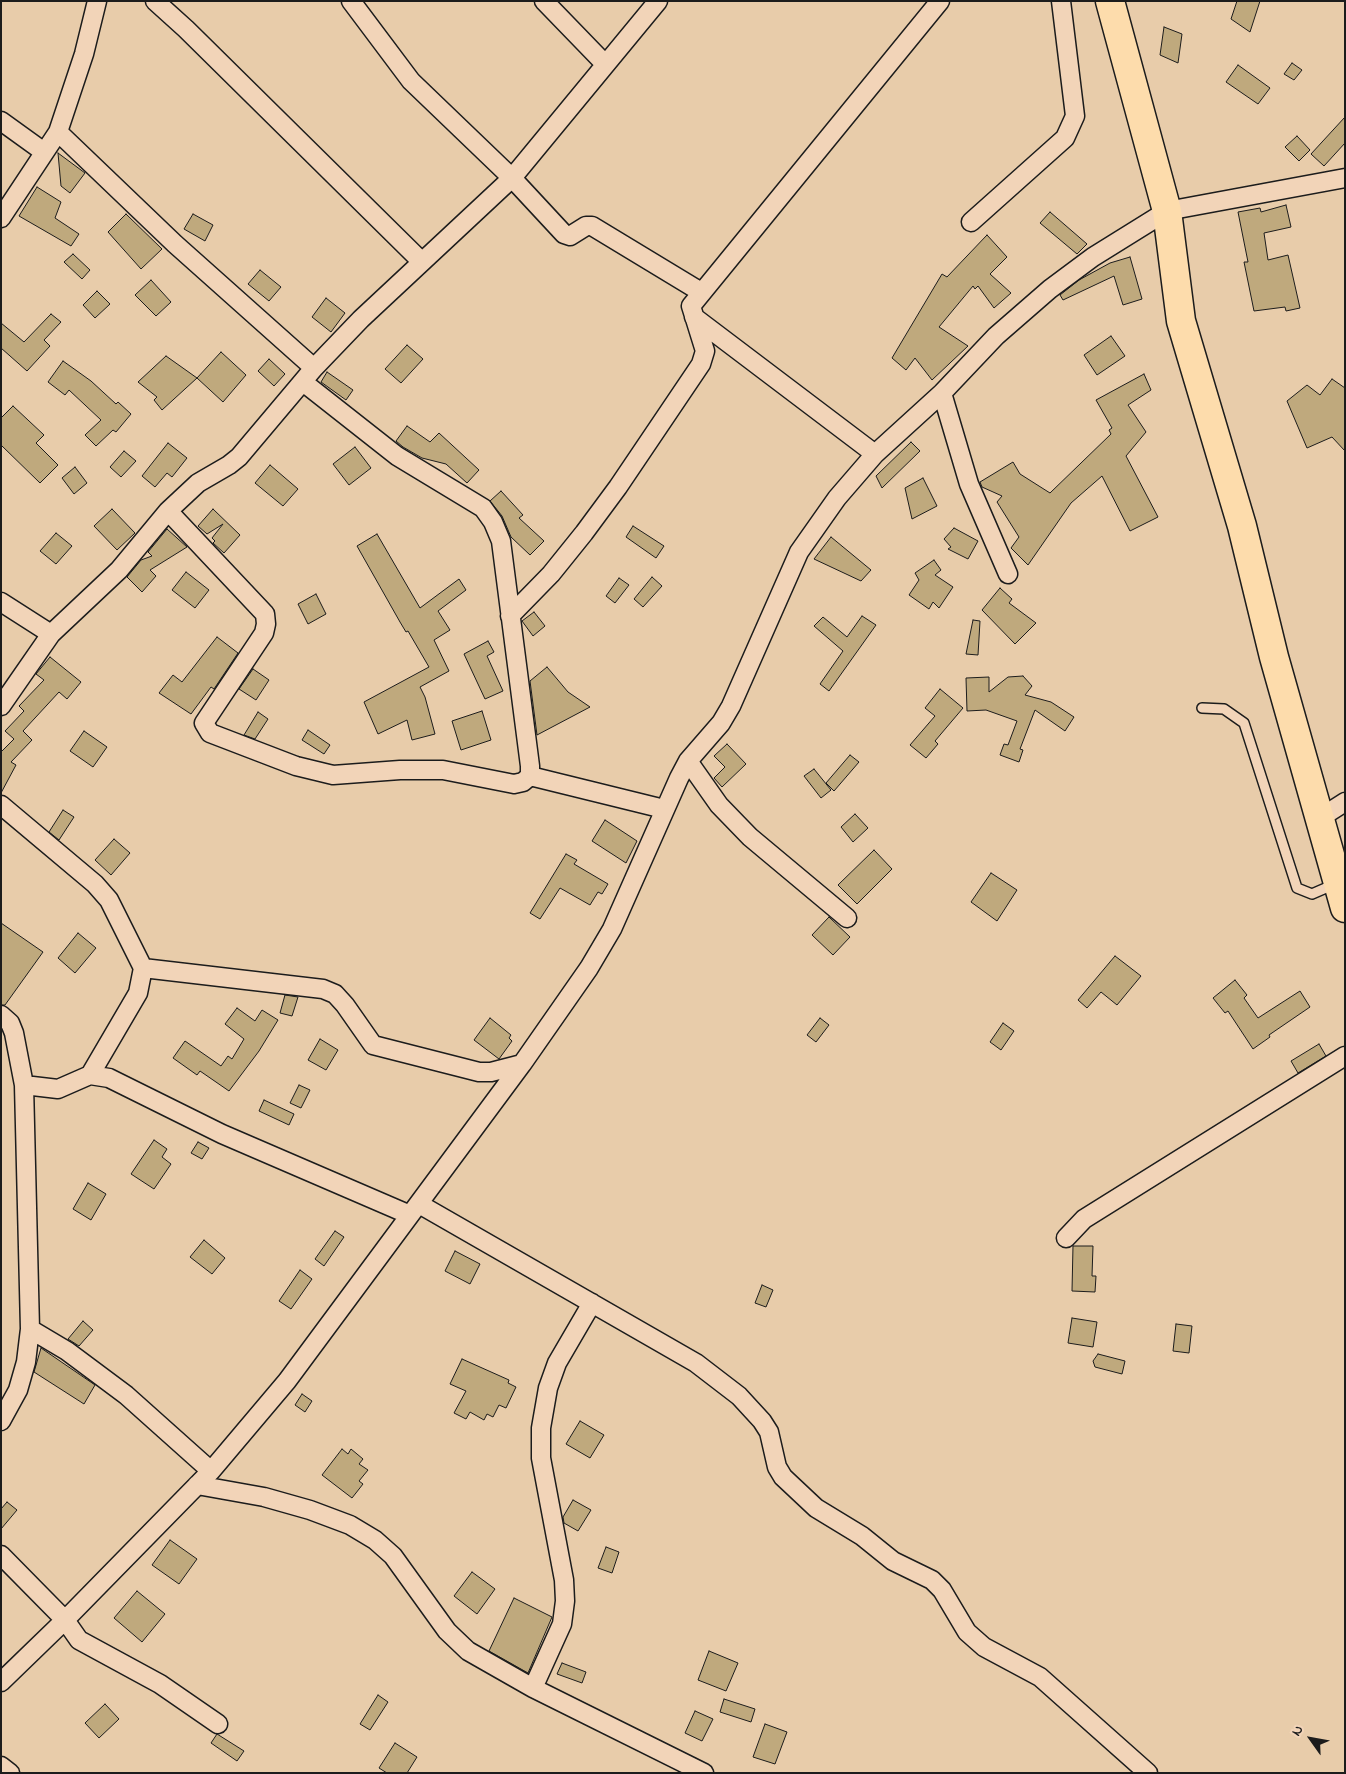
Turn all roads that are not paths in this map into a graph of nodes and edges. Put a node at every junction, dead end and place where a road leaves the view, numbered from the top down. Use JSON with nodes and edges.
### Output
{"nodes":[{"id":1,"x":97,"y":1,"type":"edge"},
{"id":2,"x":155,"y":1,"type":"edge"},
{"id":3,"x":351,"y":1,"type":"edge"},
{"id":4,"x":544,"y":1,"type":"edge"},
{"id":5,"x":658,"y":1,"type":"edge"},
{"id":6,"x":940,"y":1,"type":"edge"},
{"id":7,"x":1061,"y":1,"type":"edge"},
{"id":8,"x":1110,"y":1,"type":"edge"},
{"id":9,"x":605,"y":64,"type":"junction"},
{"id":10,"x":1,"y":120,"type":"edge"},
{"id":11,"x":58,"y":132,"type":"junction"},
{"id":12,"x":44,"y":152,"type":"junction"},
{"id":13,"x":512,"y":178,"type":"junction"},
{"id":14,"x":1345,"y":178,"type":"edge"},
{"id":15,"x":1167,"y":211,"type":"junction"},
{"id":16,"x":1,"y":218,"type":"edge"},
{"id":17,"x":971,"y":222,"type":"dead end"},
{"id":18,"x":422,"y":262,"type":"junction"},
{"id":19,"x":701,"y":292,"type":"junction"},
{"id":20,"x":694,"y":318,"type":"junction"},
{"id":21,"x":314,"y":368,"type":"junction"},
{"id":22,"x":303,"y":382,"type":"junction"},
{"id":23,"x":942,"y":393,"type":"junction"},
{"id":24,"x":876,"y":454,"type":"junction"},
{"id":25,"x":168,"y":511,"type":"junction"},
{"id":26,"x":1008,"y":574,"type":"dead end"},
{"id":27,"x":1,"y":602,"type":"edge"},
{"id":28,"x":510,"y":616,"type":"junction"},
{"id":29,"x":51,"y":634,"type":"junction"},
{"id":30,"x":1,"y":706,"type":"edge"},
{"id":31,"x":1202,"y":708,"type":"dead end"},
{"id":32,"x":688,"y":762,"type":"junction"},
{"id":33,"x":530,"y":776,"type":"junction"},
{"id":34,"x":1345,"y":802,"type":"edge"},
{"id":35,"x":1,"y":805,"type":"edge"},
{"id":36,"x":664,"y":809,"type":"junction"},
{"id":37,"x":1320,"y":818,"type":"junction"},
{"id":38,"x":1341,"y":895,"type":"edge"},
{"id":39,"x":847,"y":918,"type":"dead end"},
{"id":40,"x":143,"y":968,"type":"junction"},
{"id":41,"x":1,"y":1015,"type":"edge"},
{"id":42,"x":1345,"y":1056,"type":"edge"},
{"id":43,"x":522,"y":1064,"type":"junction"},
{"id":44,"x":90,"y":1075,"type":"junction"},
{"id":45,"x":24,"y":1085,"type":"junction"},
{"id":46,"x":415,"y":1210,"type":"junction"},
{"id":47,"x":1066,"y":1238,"type":"dead end"},
{"id":48,"x":592,"y":1304,"type":"junction"},
{"id":49,"x":30,"y":1328,"type":"junction"},
{"id":50,"x":1,"y":1421,"type":"edge"},
{"id":51,"x":211,"y":1470,"type":"junction"},
{"id":52,"x":197,"y":1485,"type":"junction"},
{"id":53,"x":1,"y":1555,"type":"edge"},
{"id":54,"x":65,"y":1620,"type":"junction"},
{"id":55,"x":1,"y":1682,"type":"edge"},
{"id":56,"x":533,"y":1688,"type":"junction"},
{"id":57,"x":218,"y":1724,"type":"dead end"},
{"id":58,"x":1,"y":1766,"type":"edge"},
{"id":59,"x":10,"y":1773,"type":"edge"},
{"id":60,"x":704,"y":1773,"type":"edge"},
{"id":61,"x":1148,"y":1773,"type":"edge"}],
"edges":[{"from":1,"to":11,"type":"street"},
{"from":2,"to":18,"type":"street"},
{"from":3,"to":13,"type":"street"},
{"from":4,"to":9,"type":"street"},
{"from":5,"to":9,"type":"street"},
{"from":6,"to":19,"type":"street"},
{"from":7,"to":17,"type":"street"},
{"from":8,"to":15,"type":"main road"},
{"from":9,"to":13,"type":"street"},
{"from":10,"to":12,"type":"street"},
{"from":11,"to":12,"type":"street"},
{"from":11,"to":21,"type":"street"},
{"from":12,"to":16,"type":"street"},
{"from":13,"to":18,"type":"street"},
{"from":13,"to":19,"type":"street"},
{"from":14,"to":15,"type":"street"},
{"from":15,"to":23,"type":"street"},
{"from":15,"to":37,"type":"main road"},
{"from":18,"to":21,"type":"street"},
{"from":19,"to":20,"type":"street"},
{"from":20,"to":24,"type":"street"},
{"from":20,"to":28,"type":"street"},
{"from":21,"to":22,"type":"street"},
{"from":22,"to":25,"type":"street"},
{"from":22,"to":28,"type":"street"},
{"from":23,"to":24,"type":"street"},
{"from":23,"to":26,"type":"street"},
{"from":24,"to":32,"type":"street"},
{"from":25,"to":29,"type":"street"},
{"from":25,"to":33,"type":"street"},
{"from":27,"to":29,"type":"street"},
{"from":28,"to":33,"type":"street"},
{"from":29,"to":30,"type":"street"},
{"from":31,"to":38,"type":"lane"},
{"from":32,"to":36,"type":"street"},
{"from":32,"to":39,"type":"street"},
{"from":33,"to":36,"type":"street"},
{"from":34,"to":37,"type":"street"},
{"from":35,"to":40,"type":"street"},
{"from":36,"to":43,"type":"street"},
{"from":37,"to":38,"type":"main road"},
{"from":40,"to":43,"type":"street"},
{"from":40,"to":44,"type":"street"},
{"from":41,"to":45,"type":"street"},
{"from":42,"to":47,"type":"street"},
{"from":43,"to":46,"type":"street"},
{"from":44,"to":45,"type":"street"},
{"from":44,"to":46,"type":"street"},
{"from":45,"to":49,"type":"street"},
{"from":46,"to":48,"type":"street"},
{"from":46,"to":51,"type":"street"},
{"from":48,"to":56,"type":"street"},
{"from":48,"to":61,"type":"street"},
{"from":49,"to":50,"type":"street"},
{"from":49,"to":51,"type":"street"},
{"from":51,"to":52,"type":"street"},
{"from":52,"to":54,"type":"street"},
{"from":52,"to":56,"type":"street"},
{"from":53,"to":54,"type":"street"},
{"from":54,"to":55,"type":"street"},
{"from":54,"to":57,"type":"street"},
{"from":56,"to":60,"type":"street"},
{"from":58,"to":59,"type":"street"}]}
